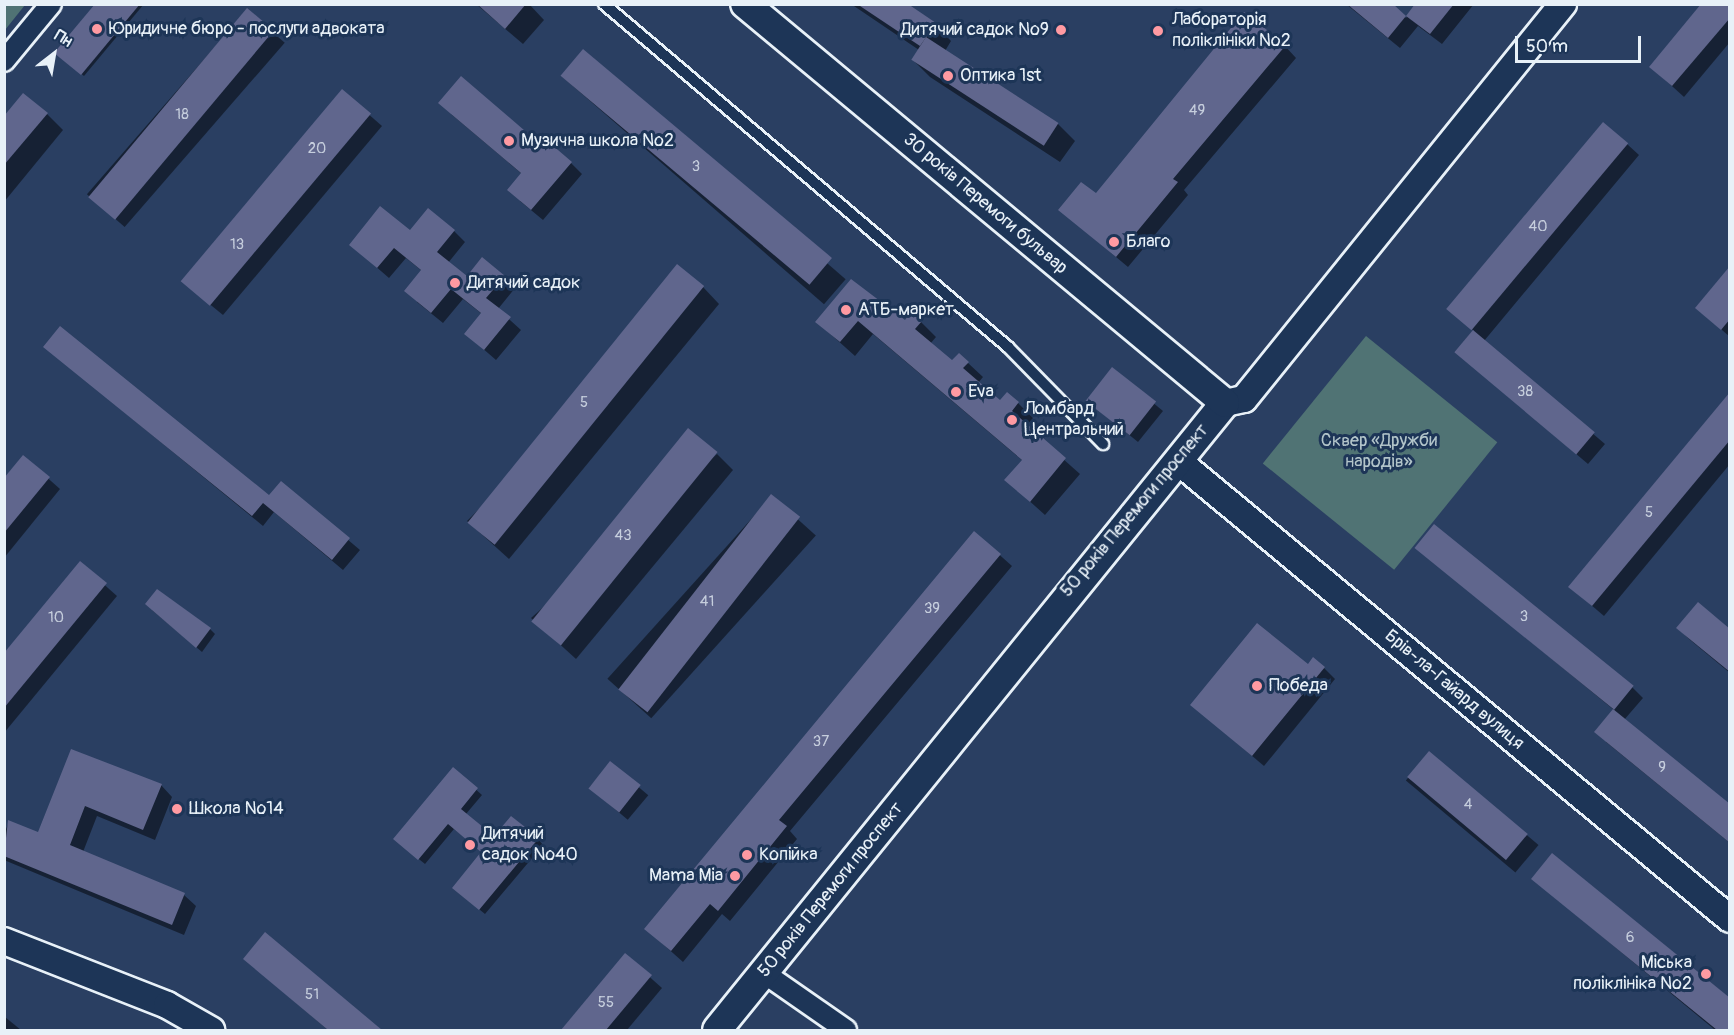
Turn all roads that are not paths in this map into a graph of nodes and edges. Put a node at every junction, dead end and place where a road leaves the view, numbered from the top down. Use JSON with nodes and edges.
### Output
{"nodes":[{"id":1,"x":51,"y":4,"type":"edge"},
{"id":2,"x":604,"y":4,"type":"edge"},
{"id":3,"x":745,"y":4,"type":"edge"},
{"id":4,"x":1563,"y":4,"type":"edge"},
{"id":5,"x":4,"y":61,"type":"edge"},
{"id":6,"x":1224,"y":403,"type":"junction"},
{"id":7,"x":1103,"y":444,"type":"dead end"},
{"id":8,"x":1178,"y":461,"type":"junction"},
{"id":9,"x":1730,"y":920,"type":"edge"},
{"id":10,"x":4,"y":941,"type":"edge"},
{"id":11,"x":765,"y":973,"type":"junction"},
{"id":12,"x":211,"y":1030,"type":"edge"},
{"id":13,"x":717,"y":1030,"type":"edge"},
{"id":14,"x":846,"y":1030,"type":"edge"}],
"edges":[{"from":1,"to":5,"type":"street"},
{"from":2,"to":7,"type":"lane"},
{"from":3,"to":6,"type":"main road","name":"30 років Перемоги бульвар"},
{"from":4,"to":6,"type":"street","name":"50 років Перемоги проспект"},
{"from":6,"to":8,"type":"main road","name":"50 років Перемоги проспект"},
{"from":8,"to":9,"type":"street","name":"Брів-ла-Гайард вулиця"},
{"from":8,"to":11,"type":"main road","name":"50 років Перемоги проспект"},
{"from":10,"to":12,"type":"street"},
{"from":11,"to":13,"type":"main road","name":"50 років Перемоги проспект"},
{"from":11,"to":14,"type":"street"}]}
